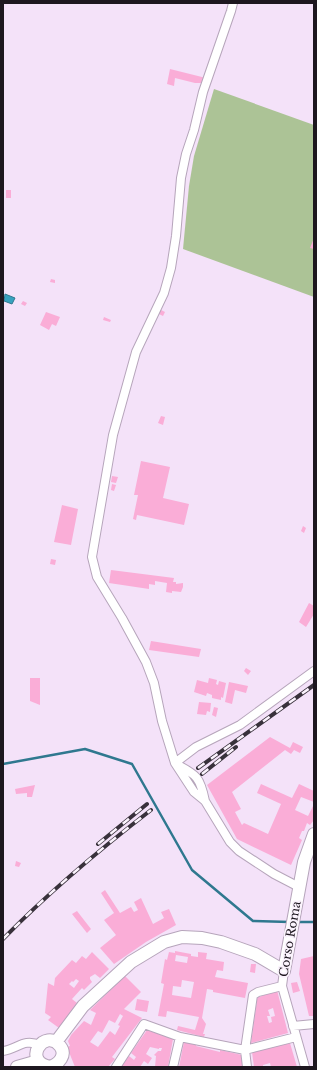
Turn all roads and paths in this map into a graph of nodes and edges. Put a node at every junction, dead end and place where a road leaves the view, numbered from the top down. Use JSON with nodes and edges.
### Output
{"nodes":[{"id":1,"x":232,"y":3,"type":"edge"},
{"id":2,"x":314,"y":671,"type":"edge"},
{"id":3,"x":175,"y":763,"type":"junction"},
{"id":4,"x":314,"y":834,"type":"edge"},
{"id":5,"x":299,"y":887,"type":"junction"},
{"id":6,"x":284,"y":970,"type":"junction"},
{"id":7,"x":282,"y":986,"type":"junction"},
{"id":8,"x":314,"y":1024,"type":"edge"},
{"id":9,"x":293,"y":1026,"type":"junction"},
{"id":10,"x":180,"y":1036,"type":"junction"},
{"id":11,"x":296,"y":1037,"type":"junction"},
{"id":12,"x":56,"y":1042,"type":"junction"},
{"id":13,"x":40,"y":1045,"type":"junction"},
{"id":14,"x":245,"y":1050,"type":"junction"},
{"id":15,"x":3,"y":1051,"type":"edge"},
{"id":16,"x":38,"y":1061,"type":"junction"},
{"id":17,"x":16,"y":1067,"type":"edge"},
{"id":18,"x":50,"y":1067,"type":"edge"},
{"id":19,"x":116,"y":1067,"type":"edge"},
{"id":20,"x":173,"y":1067,"type":"edge"},
{"id":21,"x":247,"y":1067,"type":"edge"},
{"id":22,"x":305,"y":1067,"type":"edge"}],
"edges":[{"from":1,"to":3,"type":"street"},
{"from":2,"to":3,"type":"street"},
{"from":3,"to":5,"type":"street"},
{"from":4,"to":5,"type":"main road","name":"Corso Roma"},
{"from":5,"to":6,"type":"main road","name":"Corso Roma"},
{"from":6,"to":7,"type":"street","name":"Corso Roma"},
{"from":6,"to":12,"type":"main road"},
{"from":7,"to":9,"type":"street","name":"Corso Roma"},
{"from":7,"to":14,"type":"street"},
{"from":8,"to":9,"type":"street"},
{"from":9,"to":11,"type":"street","name":"Corso Roma"},
{"from":10,"to":14,"type":"street"},
{"from":10,"to":19,"type":"street"},
{"from":10,"to":20,"type":"street"},
{"from":11,"to":14,"type":"street"},
{"from":11,"to":22,"type":"street","name":"Corso Roma"},
{"from":12,"to":13,"type":"main road"},
{"from":12,"to":18,"type":"main road"},
{"from":13,"to":15,"type":"street"},
{"from":13,"to":16,"type":"main road"},
{"from":14,"to":21,"type":"street"},
{"from":16,"to":17,"type":"main road"},
{"from":16,"to":18,"type":"main road"}]}
